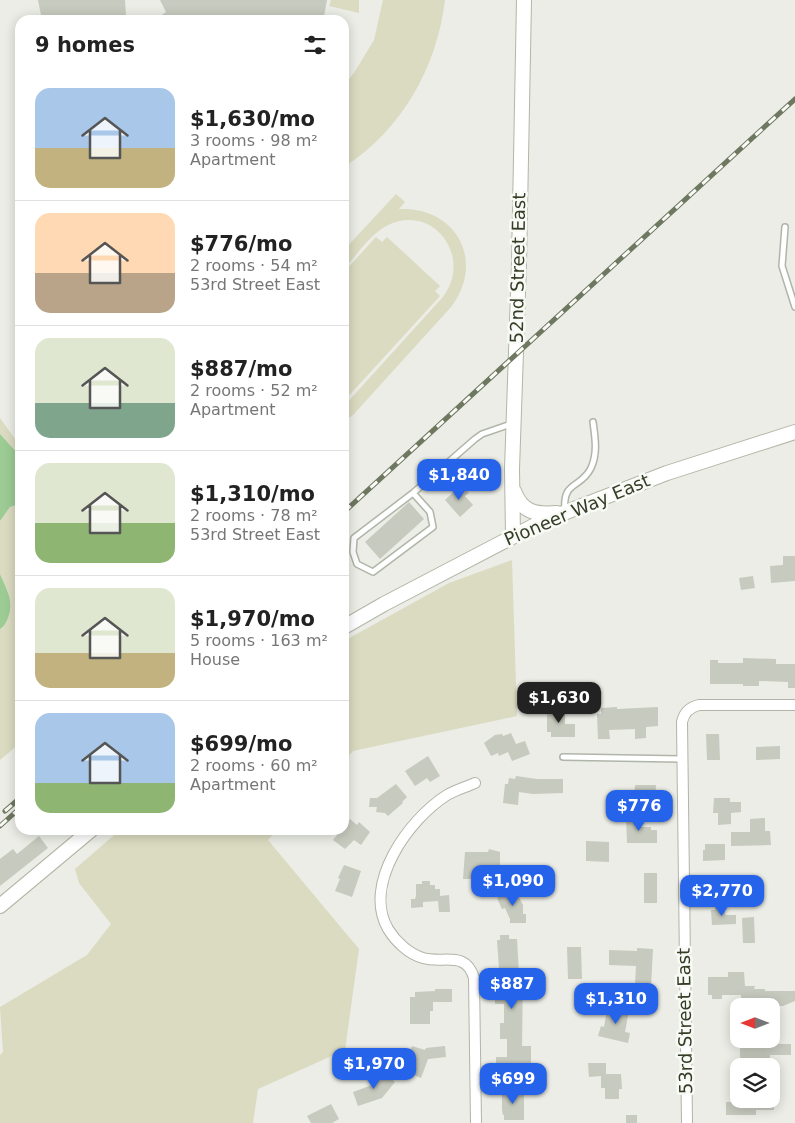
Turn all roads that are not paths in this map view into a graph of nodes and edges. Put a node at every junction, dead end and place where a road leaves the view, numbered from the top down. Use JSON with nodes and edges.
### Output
{"nodes":[{"id":1,"x":524,"y":0,"type":"edge"},
{"id":2,"x":785,"y":227,"type":"dead end"},
{"id":3,"x":795,"y":307,"type":"edge"},
{"id":4,"x":593,"y":422,"type":"dead end"},
{"id":5,"x":514,"y":424,"type":"junction"},
{"id":6,"x":795,"y":432,"type":"edge"},
{"id":7,"x":513,"y":488,"type":"junction"},
{"id":8,"x":413,"y":493,"type":"junction"},
{"id":9,"x":565,"y":512,"type":"junction"},
{"id":10,"x":513,"y":536,"type":"junction"},
{"id":11,"x":349,"y":624,"type":"edge"},
{"id":12,"x":795,"y":705,"type":"edge"},
{"id":13,"x":563,"y":757,"type":"dead end"},
{"id":14,"x":681,"y":759,"type":"junction"},
{"id":15,"x":475,"y":783,"type":"dead end"},
{"id":16,"x":85,"y":835,"type":"edge"},
{"id":17,"x":0,"y":906,"type":"edge"},
{"id":18,"x":476,"y":1123,"type":"edge"},
{"id":19,"x":687,"y":1123,"type":"edge"}],
"edges":[{"from":1,"to":5,"type":"main road","name":"52nd Street East"},
{"from":2,"to":3,"type":"lane"},
{"from":4,"to":9,"type":"lane"},
{"from":5,"to":7,"type":"main road","name":"52nd Street East"},
{"from":5,"to":8,"type":"lane"},
{"from":6,"to":9,"type":"main road","name":"Pioneer Way East"},
{"from":7,"to":9,"type":"main road"},
{"from":7,"to":10,"type":"main road","name":"52nd Street East"},
{"from":8,"to":8,"type":"lane"},
{"from":9,"to":10,"type":"main road","name":"Pioneer Way East"},
{"from":10,"to":11,"type":"main road","name":"Pioneer Way East"},
{"from":12,"to":14,"type":"street","name":"53rd Street East"},
{"from":13,"to":14,"type":"lane"},
{"from":14,"to":19,"type":"street","name":"53rd Street East"},
{"from":15,"to":18,"type":"street"},
{"from":16,"to":17,"type":"main road"}]}
